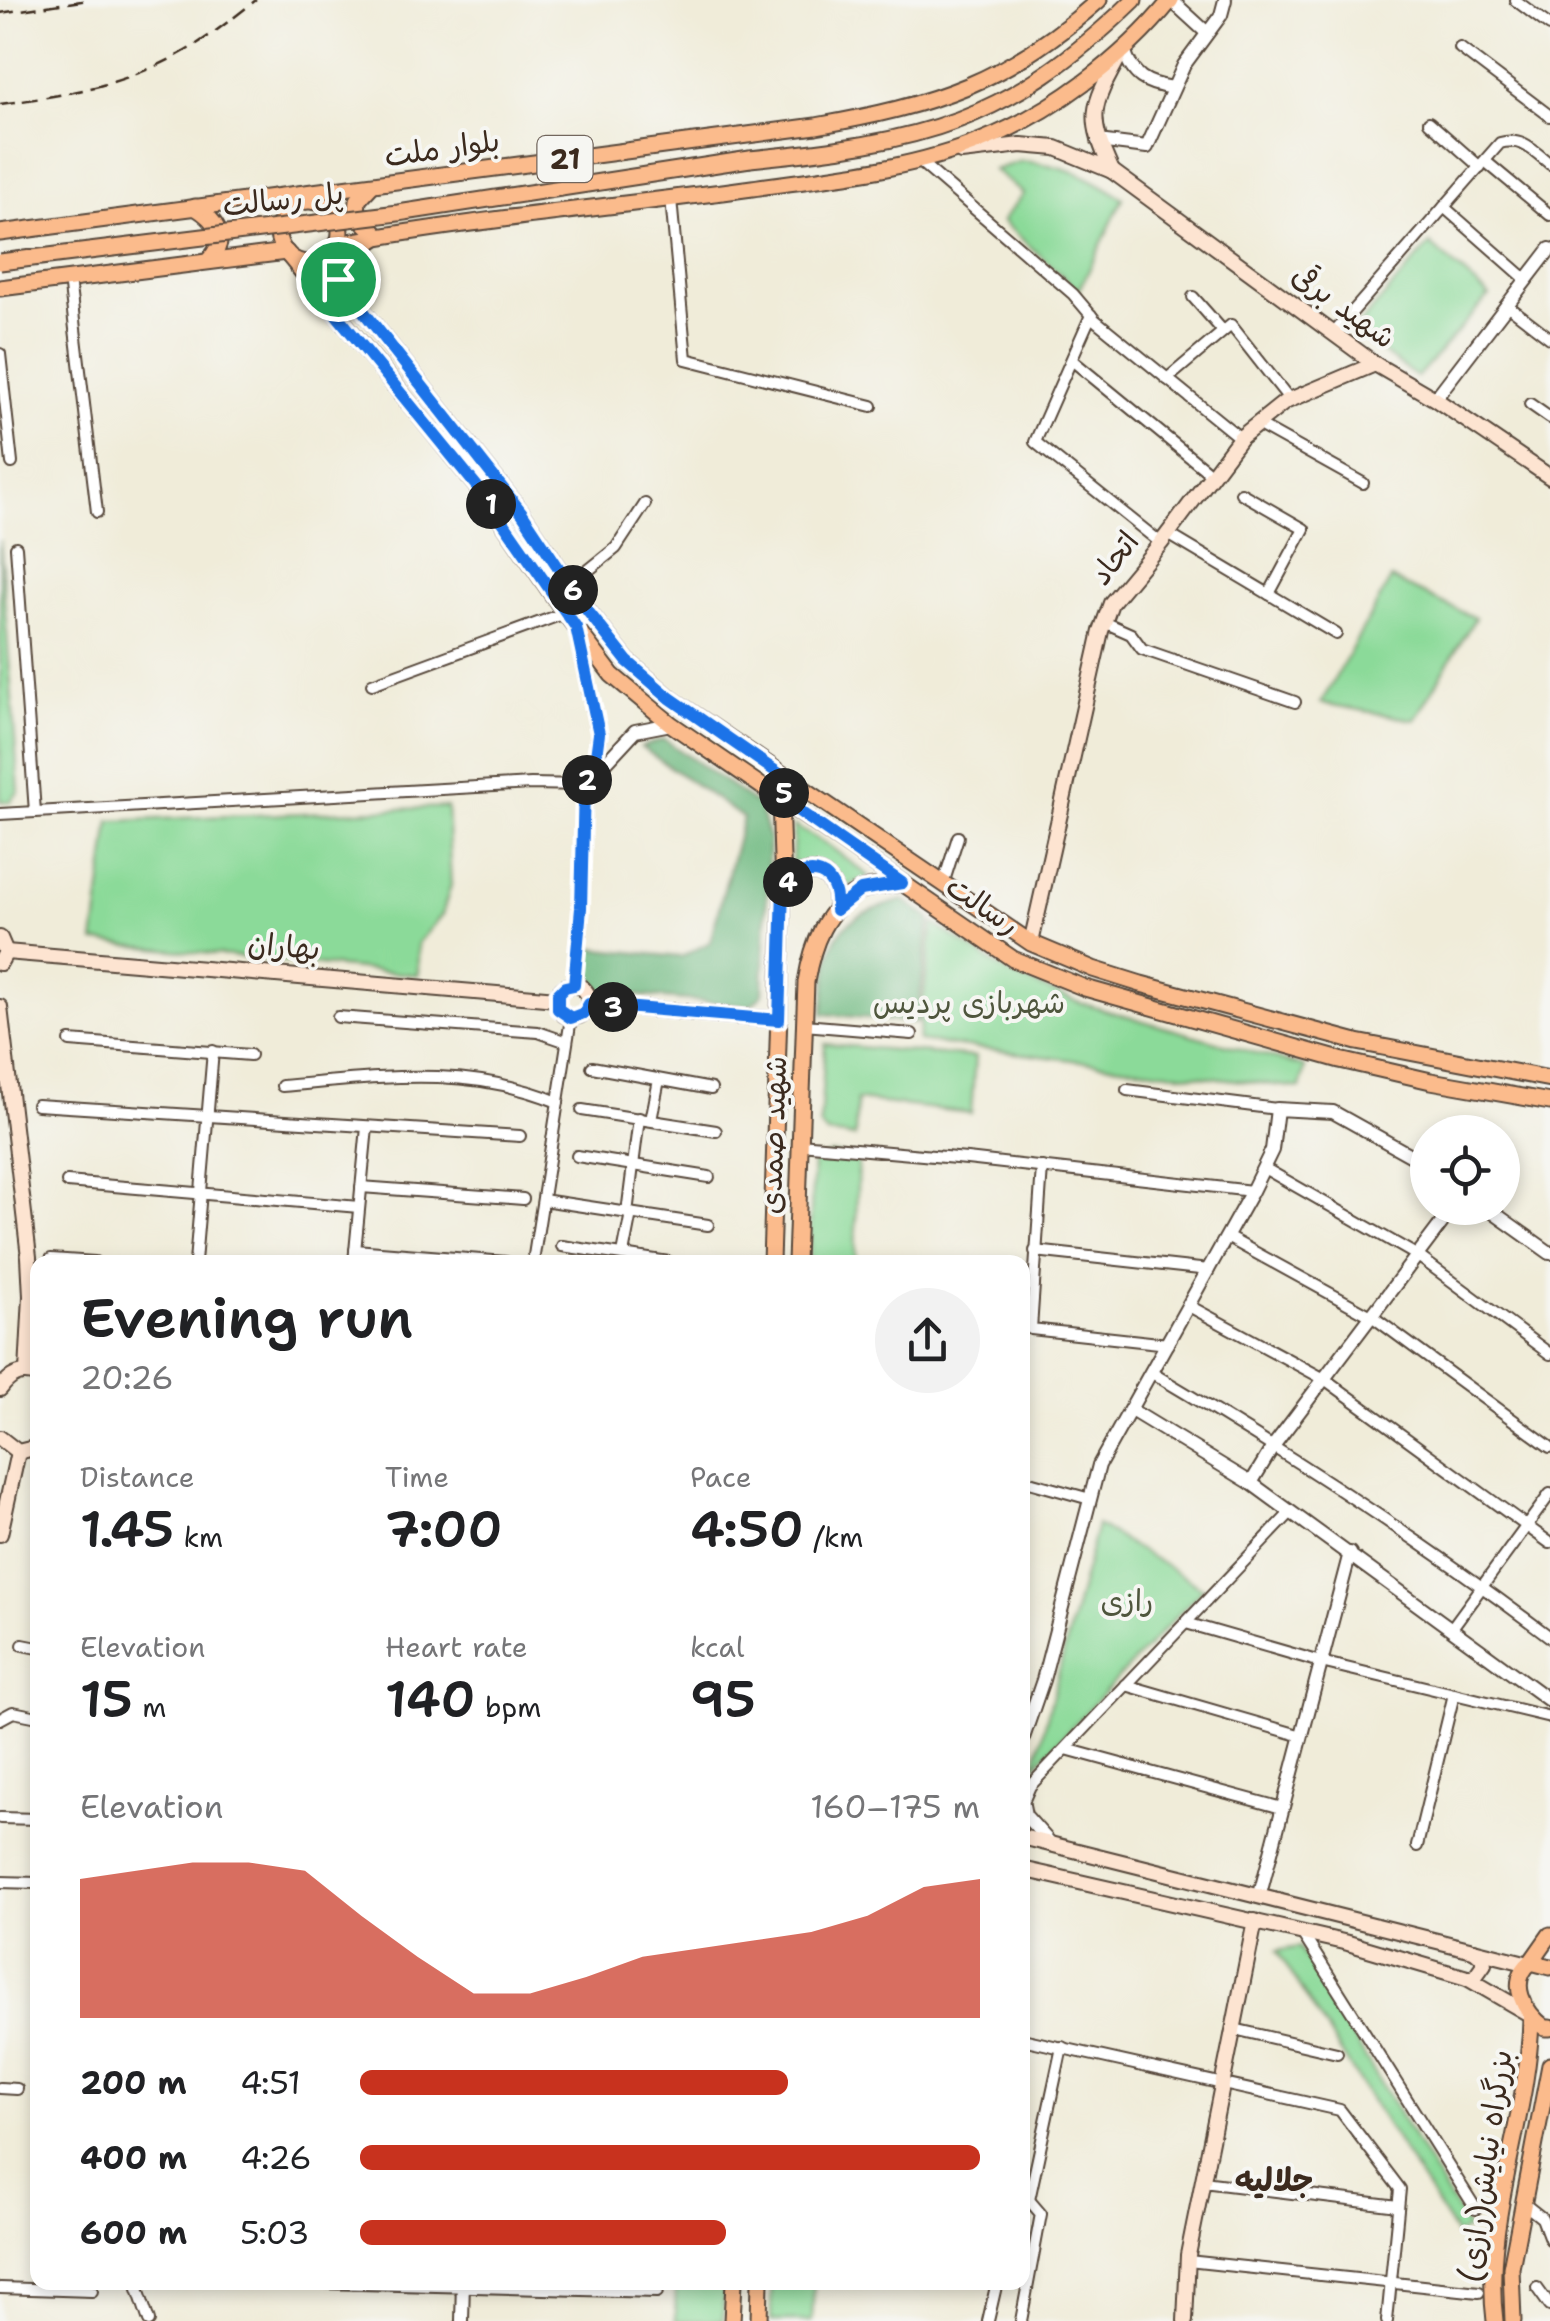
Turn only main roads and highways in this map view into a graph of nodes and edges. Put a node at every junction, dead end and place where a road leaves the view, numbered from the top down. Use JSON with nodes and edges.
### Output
{"nodes":[{"id":1,"x":1100,"y":0,"type":"edge"},
{"id":2,"x":1134,"y":0,"type":"edge"},
{"id":3,"x":1171,"y":0,"type":"edge"},
{"id":4,"x":1124,"y":49,"type":"junction"},
{"id":5,"x":946,"y":154,"type":"junction"},
{"id":6,"x":1112,"y":171,"type":"junction"},
{"id":7,"x":372,"y":185,"type":"junction"},
{"id":8,"x":275,"y":197,"type":"junction"},
{"id":9,"x":327,"y":198,"type":"junction"},
{"id":10,"x":195,"y":208,"type":"junction"},
{"id":11,"x":284,"y":213,"type":"junction"},
{"id":12,"x":0,"y":233,"type":"edge"},
{"id":13,"x":378,"y":236,"type":"junction"},
{"id":14,"x":337,"y":244,"type":"junction"},
{"id":15,"x":286,"y":252,"type":"junction"},
{"id":16,"x":208,"y":260,"type":"junction"},
{"id":17,"x":0,"y":262,"type":"edge"},
{"id":18,"x":338,"y":279,"type":"junction"},
{"id":19,"x":0,"y":288,"type":"edge"},
{"id":20,"x":318,"y":292,"type":"junction"},
{"id":21,"x":1375,"y":364,"type":"junction"},
{"id":22,"x":1550,"y":477,"type":"edge"},
{"id":23,"x":791,"y":782,"type":"junction"},
{"id":24,"x":780,"y":798,"type":"junction"},
{"id":25,"x":902,"y":883,"type":"junction"},
{"id":26,"x":783,"y":888,"type":"junction"},
{"id":27,"x":836,"y":910,"type":"junction"},
{"id":28,"x":1031,"y":943,"type":"junction"},
{"id":29,"x":2,"y":951,"type":"edge"},
{"id":30,"x":556,"y":999,"type":"junction"},
{"id":31,"x":589,"y":1004,"type":"junction"},
{"id":32,"x":0,"y":1007,"type":"edge"},
{"id":33,"x":779,"y":1020,"type":"junction"},
{"id":34,"x":1550,"y":1078,"type":"edge"},
{"id":35,"x":1550,"y":1102,"type":"edge"},
{"id":36,"x":771,"y":1255,"type":"edge"},
{"id":37,"x":796,"y":1255,"type":"edge"},
{"id":38,"x":30,"y":1277,"type":"edge"},
{"id":39,"x":30,"y":1374,"type":"edge"},
{"id":40,"x":0,"y":1389,"type":"edge"},
{"id":41,"x":0,"y":1438,"type":"edge"},
{"id":42,"x":30,"y":1449,"type":"edge"},
{"id":43,"x":18,"y":1452,"type":"junction"},
{"id":44,"x":0,"y":1534,"type":"edge"},
{"id":45,"x":1030,"y":1839,"type":"edge"},
{"id":46,"x":1030,"y":1871,"type":"edge"},
{"id":47,"x":1255,"y":1921,"type":"junction"},
{"id":48,"x":1550,"y":1935,"type":"edge"},
{"id":49,"x":1474,"y":1950,"type":"junction"},
{"id":50,"x":1530,"y":1963,"type":"junction"},
{"id":51,"x":1550,"y":1968,"type":"edge"},
{"id":52,"x":1467,"y":1978,"type":"junction"},
{"id":53,"x":1530,"y":2016,"type":"junction"},
{"id":54,"x":1550,"y":2028,"type":"edge"},
{"id":55,"x":1550,"y":2065,"type":"edge"},
{"id":56,"x":734,"y":2290,"type":"edge"},
{"id":57,"x":760,"y":2290,"type":"edge"},
{"id":58,"x":732,"y":2321,"type":"edge"},
{"id":59,"x":759,"y":2321,"type":"edge"},
{"id":60,"x":1184,"y":2321,"type":"edge"},
{"id":61,"x":1496,"y":2321,"type":"edge"},
{"id":62,"x":1513,"y":2321,"type":"edge"}],
"edges":[{"from":1,"to":7,"type":"main road","name":"بلوار ملت","number":"21"},
{"from":2,"to":17,"type":"main road","name":"پل رسالت","number":"21","bridge":true},
{"from":3,"to":4,"type":"main road"},
{"from":4,"to":5,"type":"main road"},
{"from":4,"to":6,"type":"main road"},
{"from":5,"to":6,"type":"main road"},
{"from":5,"to":13,"type":"main road"},
{"from":6,"to":21,"type":"main road","name":"شهید برقی"},
{"from":7,"to":9,"type":"main road","name":"بلوار ملت","number":"21"},
{"from":7,"to":13,"type":"main road"},
{"from":8,"to":9,"type":"main road","name":"بلوار ملت","number":"21"},
{"from":8,"to":10,"type":"main road","name":"بلوار ملت","number":"21"},
{"from":8,"to":11,"type":"main road"},
{"from":9,"to":11,"type":"main road"},
{"from":9,"to":14,"type":"main road"},
{"from":10,"to":12,"type":"main road","name":"بلوار ملت","number":"21"},
{"from":10,"to":16,"type":"main road"},
{"from":11,"to":15,"type":"main road"},
{"from":13,"to":14,"type":"main road"},
{"from":13,"to":18,"type":"main road"},
{"from":14,"to":15,"type":"main road"},
{"from":14,"to":18,"type":"main road"},
{"from":15,"to":16,"type":"main road"},
{"from":15,"to":20,"type":"main road","name":"رسالت"},
{"from":16,"to":19,"type":"main road"},
{"from":18,"to":20,"type":"main road"},
{"from":18,"to":23,"type":"main road","name":"رسالت"},
{"from":20,"to":24,"type":"main road","name":"رسالت"},
{"from":21,"to":22,"type":"main road","name":"شهید برقی"},
{"from":21,"to":28,"type":"main road","name":"اتحاد"},
{"from":23,"to":24,"type":"main road"},
{"from":23,"to":28,"type":"main road","name":"رسالت"},
{"from":24,"to":25,"type":"main road","name":"رسالت"},
{"from":24,"to":26,"type":"main road","name":"شهید صمدی"},
{"from":25,"to":27,"type":"main road"},
{"from":25,"to":35,"type":"main road","name":"رسالت"},
{"from":26,"to":27,"type":"main road"},
{"from":26,"to":33,"type":"main road","name":"شهید صمدی"},
{"from":27,"to":37,"type":"main road","name":"شهید صمدی"},
{"from":28,"to":34,"type":"main road","name":"رسالت"},
{"from":29,"to":30,"type":"main road","name":"بهاران"},
{"from":30,"to":31,"type":"main road"},
{"from":30,"to":31,"type":"main road"},
{"from":31,"to":33,"type":"main road"},
{"from":32,"to":38,"type":"main road"},
{"from":33,"to":36,"type":"main road","name":"شهید صمدی"},
{"from":39,"to":40,"type":"main road"},
{"from":41,"to":43,"type":"main road"},
{"from":42,"to":43,"type":"main road"},
{"from":43,"to":44,"type":"main road"},
{"from":45,"to":49,"type":"main road"},
{"from":46,"to":47,"type":"main road"},
{"from":47,"to":52,"type":"main road"},
{"from":47,"to":60,"type":"main road"},
{"from":48,"to":50,"type":"main road"},
{"from":49,"to":50,"type":"main road"},
{"from":49,"to":52,"type":"main road"},
{"from":50,"to":51,"type":"main road"},
{"from":50,"to":53,"type":"main road","name":"بزرگراه نیایش(رازی)"},
{"from":52,"to":53,"type":"main road"},
{"from":53,"to":54,"type":"main road"},
{"from":53,"to":61,"type":"main road","name":"بزرگراه نیایش(رازی)"},
{"from":55,"to":62,"type":"main road","name":"بزرگراه نیایش(رازی)"},
{"from":56,"to":58,"type":"main road"},
{"from":57,"to":59,"type":"main road"}]}
